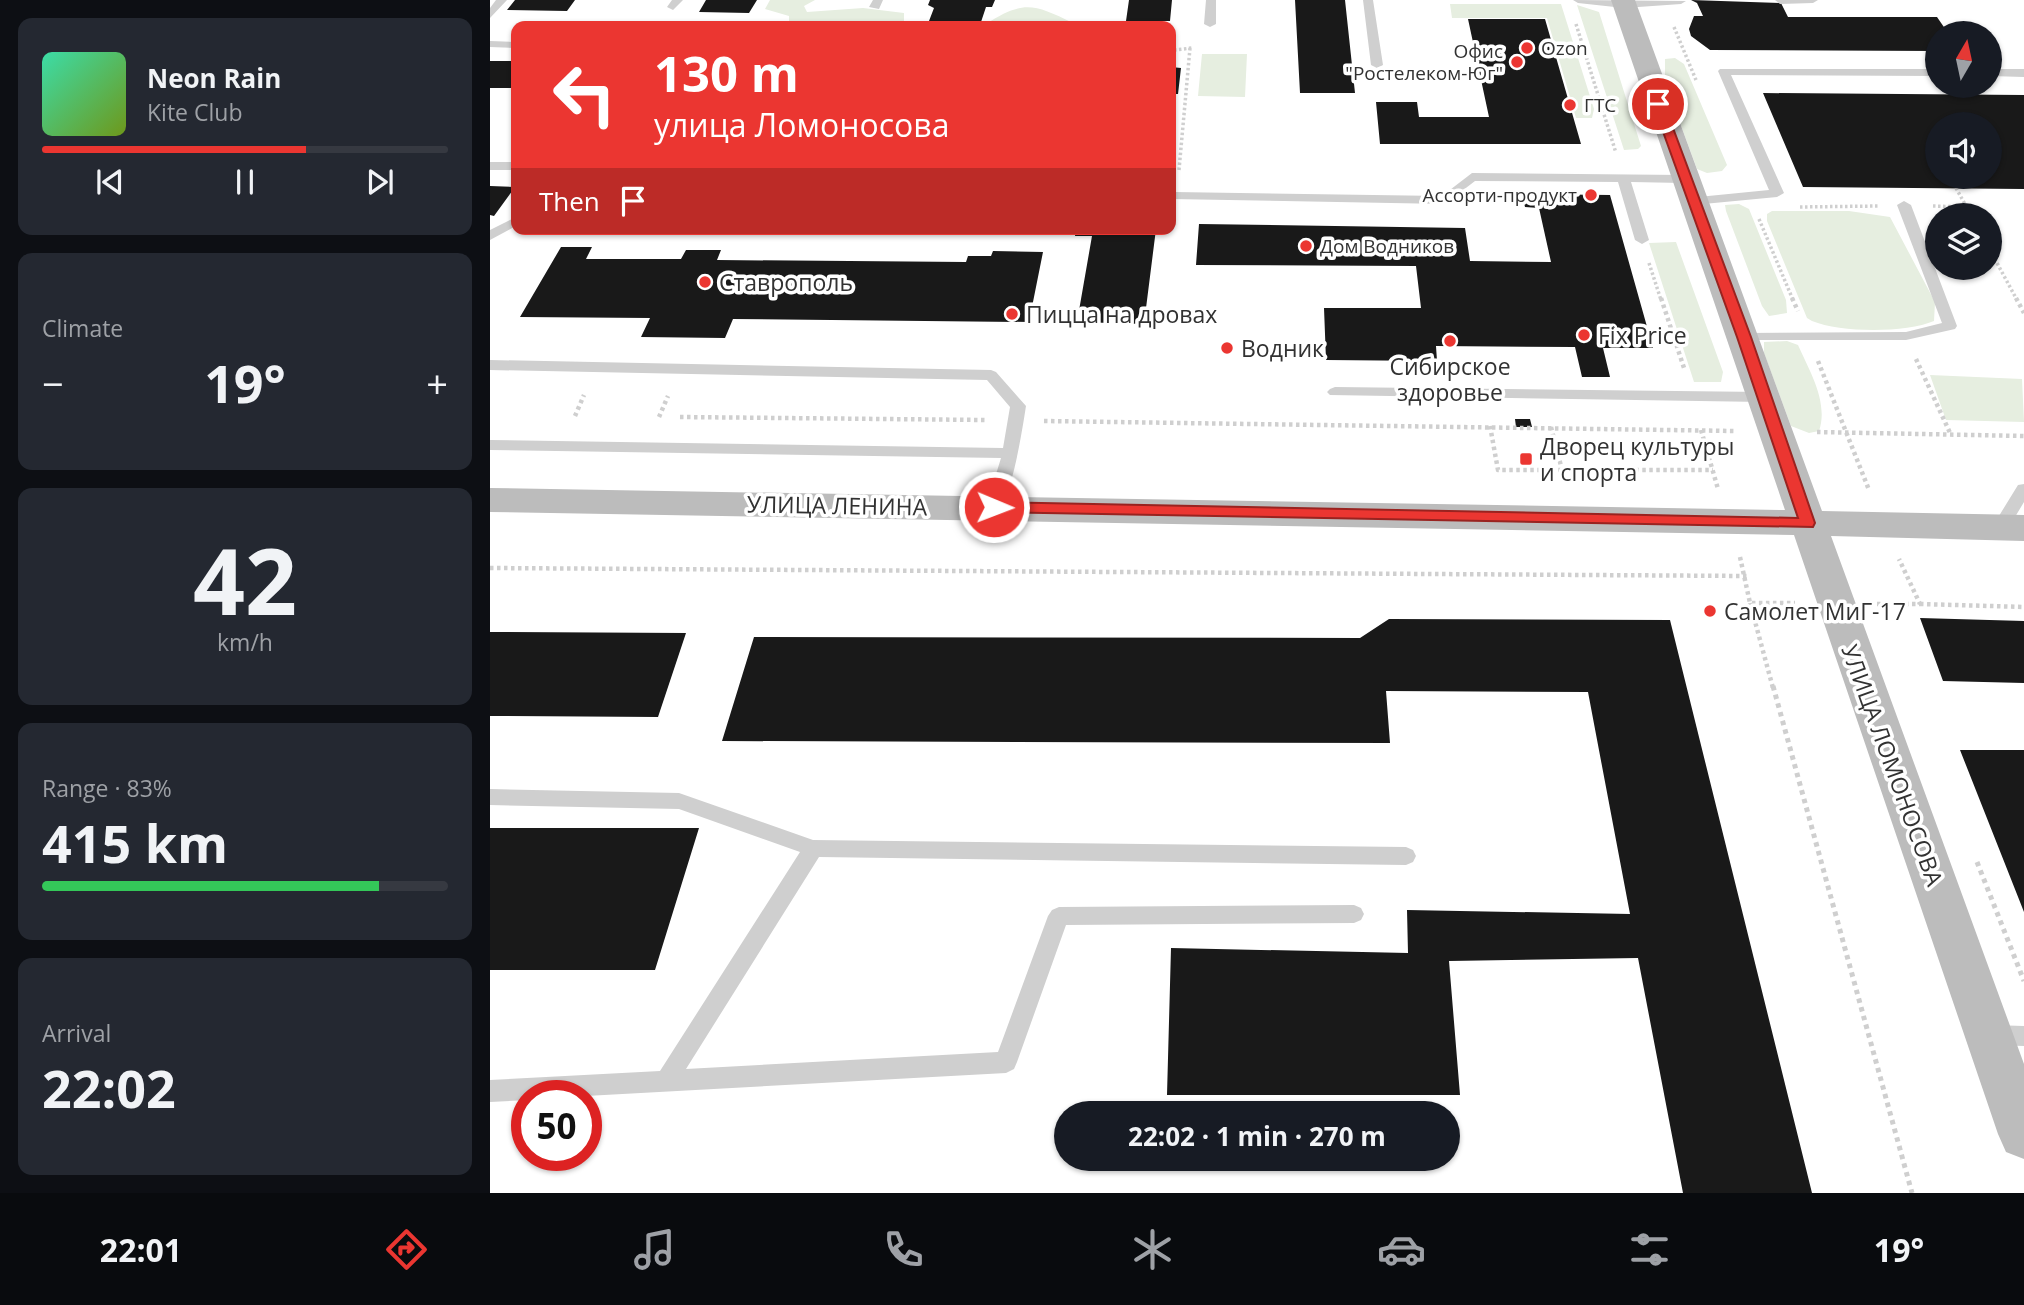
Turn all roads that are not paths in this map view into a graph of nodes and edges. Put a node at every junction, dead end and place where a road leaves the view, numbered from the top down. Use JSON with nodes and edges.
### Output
{"nodes":[{"id":1,"x":502,"y":0,"type":"edge"},
{"id":2,"x":1211,"y":0,"type":"edge"},
{"id":3,"x":1368,"y":0,"type":"edge"},
{"id":4,"x":1578,"y":0,"type":"edge"},
{"id":5,"x":1812,"y":0,"type":"edge"},
{"id":6,"x":1681,"y":1,"type":"edge"},
{"id":7,"x":1780,"y":1,"type":"edge"},
{"id":8,"x":1624,"y":2,"type":"edge"},
{"id":9,"x":490,"y":15,"type":"edge"},
{"id":10,"x":1210,"y":24,"type":"dead end"},
{"id":11,"x":490,"y":44,"type":"edge"},
{"id":12,"x":511,"y":45,"type":"edge"},
{"id":13,"x":1377,"y":65,"type":"dead end"},
{"id":14,"x":1925,"y":72,"type":"edge"},
{"id":15,"x":2002,"y":73,"type":"edge"},
{"id":16,"x":2024,"y":73,"type":"edge"},
{"id":17,"x":490,"y":166,"type":"edge"},
{"id":18,"x":511,"y":166,"type":"edge"},
{"id":19,"x":1623,"y":178,"type":"junction"},
{"id":20,"x":1688,"y":190,"type":"junction"},
{"id":21,"x":1176,"y":195,"type":"edge"},
{"id":22,"x":1905,"y":205,"type":"road end"},
{"id":23,"x":511,"y":224,"type":"edge"},
{"id":24,"x":490,"y":236,"type":"edge"},
{"id":25,"x":1642,"y":240,"type":"road end"},
{"id":26,"x":1744,"y":337,"type":"junction"},
{"id":27,"x":490,"y":365,"type":"edge"},
{"id":28,"x":1335,"y":392,"type":"dead end"},
{"id":29,"x":1763,"y":397,"type":"junction"},
{"id":30,"x":490,"y":445,"type":"edge"},
{"id":31,"x":1010,"y":453,"type":"junction"},
{"id":32,"x":2024,"y":489,"type":"edge"},
{"id":33,"x":490,"y":500,"type":"edge"},
{"id":34,"x":994,"y":507,"type":"junction"},
{"id":35,"x":1808,"y":523,"type":"junction"},
{"id":36,"x":2012,"y":528,"type":"edge"},
{"id":37,"x":490,"y":797,"type":"edge"},
{"id":38,"x":813,"y":848,"type":"junction"},
{"id":39,"x":1406,"y":856,"type":"dead end"},
{"id":40,"x":1354,"y":914,"type":"dead end"},
{"id":41,"x":2006,"y":1035,"type":"edge"},
{"id":42,"x":667,"y":1080,"type":"junction"},
{"id":43,"x":490,"y":1091,"type":"edge"},
{"id":44,"x":2024,"y":1134,"type":"edge"}],
"edges":[{"from":1,"to":9,"type":"lane"},
{"from":2,"to":10,"type":"lane"},
{"from":3,"to":13,"type":"lane"},
{"from":4,"to":8,"type":"lane"},
{"from":5,"to":7,"type":"lane"},
{"from":6,"to":8,"type":"lane"},
{"from":8,"to":20,"type":"street","name":"УЛИЦА ЛОМОНОСОВА"},
{"from":11,"to":12,"type":"lane"},
{"from":14,"to":20,"type":"lane"},
{"from":15,"to":16,"type":"lane"},
{"from":17,"to":18,"type":"lane"},
{"from":19,"to":20,"type":"lane"},
{"from":19,"to":21,"type":"lane"},
{"from":19,"to":25,"type":"lane"},
{"from":20,"to":26,"type":"street","name":"УЛИЦА ЛОМОНОСОВА"},
{"from":22,"to":26,"type":"lane"},
{"from":23,"to":24,"type":"lane"},
{"from":26,"to":29,"type":"street","name":"УЛИЦА ЛОМОНОСОВА"},
{"from":27,"to":31,"type":"lane"},
{"from":28,"to":29,"type":"lane"},
{"from":29,"to":35,"type":"street","name":"УЛИЦА ЛОМОНОСОВА"},
{"from":30,"to":31,"type":"lane"},
{"from":31,"to":34,"type":"lane"},
{"from":32,"to":36,"type":"lane"},
{"from":33,"to":34,"type":"street","name":"УЛИЦА ЛЕНИНА"},
{"from":34,"to":35,"type":"street","name":"УЛИЦА ЛЕНИНА"},
{"from":35,"to":36,"type":"street","name":"УЛИЦА ЛЕНИНА"},
{"from":35,"to":41,"type":"street","name":"УЛИЦА ЛОМОНОСОВА"},
{"from":37,"to":38,"type":"lane"},
{"from":38,"to":39,"type":"lane"},
{"from":38,"to":42,"type":"lane"},
{"from":40,"to":42,"type":"lane"},
{"from":41,"to":44,"type":"street","name":"УЛИЦА ЛОМОНОСОВА"},
{"from":42,"to":43,"type":"lane"}]}
